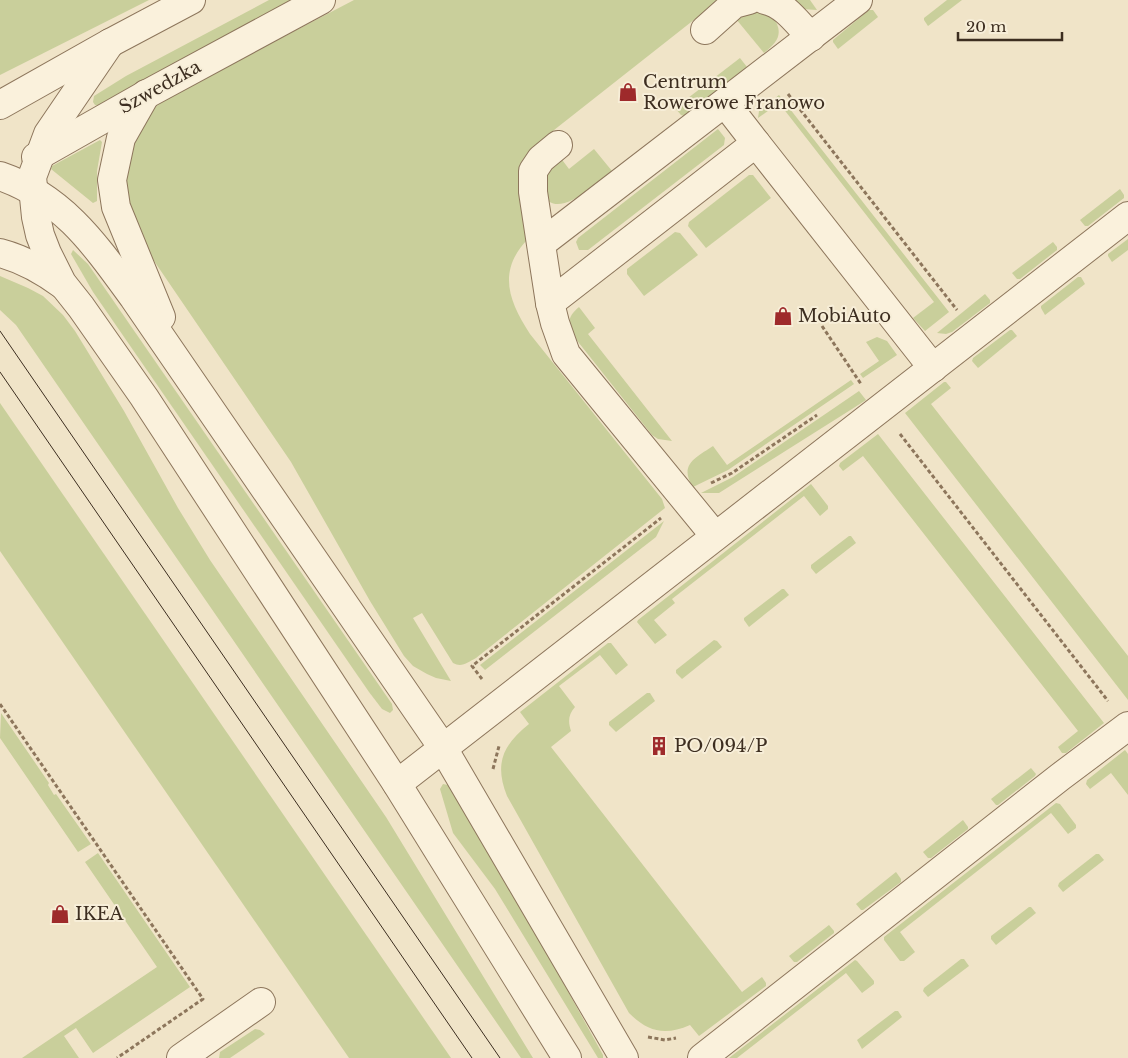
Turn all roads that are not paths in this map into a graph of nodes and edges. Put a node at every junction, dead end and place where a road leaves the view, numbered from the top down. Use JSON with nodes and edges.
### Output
{"nodes":[{"id":1,"x":191,"y":0,"type":"edge"},
{"id":2,"x":322,"y":0,"type":"edge"},
{"id":3,"x":750,"y":0,"type":"edge"},
{"id":4,"x":765,"y":0,"type":"edge"},
{"id":5,"x":858,"y":0,"type":"edge"},
{"id":6,"x":705,"y":30,"type":"dead end"},
{"id":7,"x":811,"y":37,"type":"junction"},
{"id":8,"x":110,"y":43,"type":"junction"},
{"id":9,"x":147,"y":94,"type":"junction"},
{"id":10,"x":725,"y":103,"type":"junction"},
{"id":11,"x":0,"y":105,"type":"edge"},
{"id":12,"x":756,"y":143,"type":"junction"},
{"id":13,"x":558,"y":145,"type":"dead end"},
{"id":14,"x":38,"y":156,"type":"junction"},
{"id":15,"x":1,"y":176,"type":"edge"},
{"id":16,"x":32,"y":190,"type":"junction"},
{"id":17,"x":1128,"y":216,"type":"edge"},
{"id":18,"x":542,"y":244,"type":"junction"},
{"id":19,"x":0,"y":253,"type":"edge"},
{"id":20,"x":550,"y":303,"type":"junction"},
{"id":21,"x":81,"y":307,"type":"junction"},
{"id":22,"x":178,"y":360,"type":"junction"},
{"id":23,"x":933,"y":368,"type":"junction"},
{"id":24,"x":715,"y":536,"type":"junction"},
{"id":25,"x":1128,"y":726,"type":"edge"},
{"id":26,"x":443,"y":748,"type":"junction"},
{"id":27,"x":397,"y":784,"type":"junction"},
{"id":28,"x":261,"y":1002,"type":"dead end"},
{"id":29,"x":181,"y":1058,"type":"edge"},
{"id":30,"x":566,"y":1058,"type":"edge"},
{"id":31,"x":624,"y":1058,"type":"edge"},
{"id":32,"x":702,"y":1058,"type":"edge"}],
"edges":[{"from":1,"to":8,"type":"street"},
{"from":2,"to":9,"type":"street","name":"Szwedzka"},
{"from":3,"to":6,"type":"street"},
{"from":4,"to":7,"type":"street"},
{"from":5,"to":7,"type":"street"},
{"from":7,"to":10,"type":"street"},
{"from":8,"to":11,"type":"street"},
{"from":8,"to":14,"type":"street"},
{"from":9,"to":14,"type":"street","name":"Szwedzka"},
{"from":9,"to":22,"type":"street"},
{"from":10,"to":12,"type":"street"},
{"from":10,"to":18,"type":"street"},
{"from":12,"to":20,"type":"street"},
{"from":12,"to":23,"type":"street"},
{"from":13,"to":18,"type":"street"},
{"from":14,"to":15,"type":"street","name":"Szwedzka"},
{"from":14,"to":16,"type":"street"},
{"from":15,"to":16,"type":"street"},
{"from":16,"to":21,"type":"street"},
{"from":16,"to":22,"type":"street"},
{"from":17,"to":23,"type":"street"},
{"from":18,"to":20,"type":"street"},
{"from":19,"to":21,"type":"street"},
{"from":20,"to":24,"type":"street"},
{"from":21,"to":27,"type":"street"},
{"from":22,"to":26,"type":"street"},
{"from":23,"to":24,"type":"street"},
{"from":24,"to":26,"type":"street"},
{"from":25,"to":32,"type":"street"},
{"from":26,"to":27,"type":"street"},
{"from":26,"to":31,"type":"street"},
{"from":27,"to":30,"type":"street"},
{"from":28,"to":29,"type":"street"}]}
